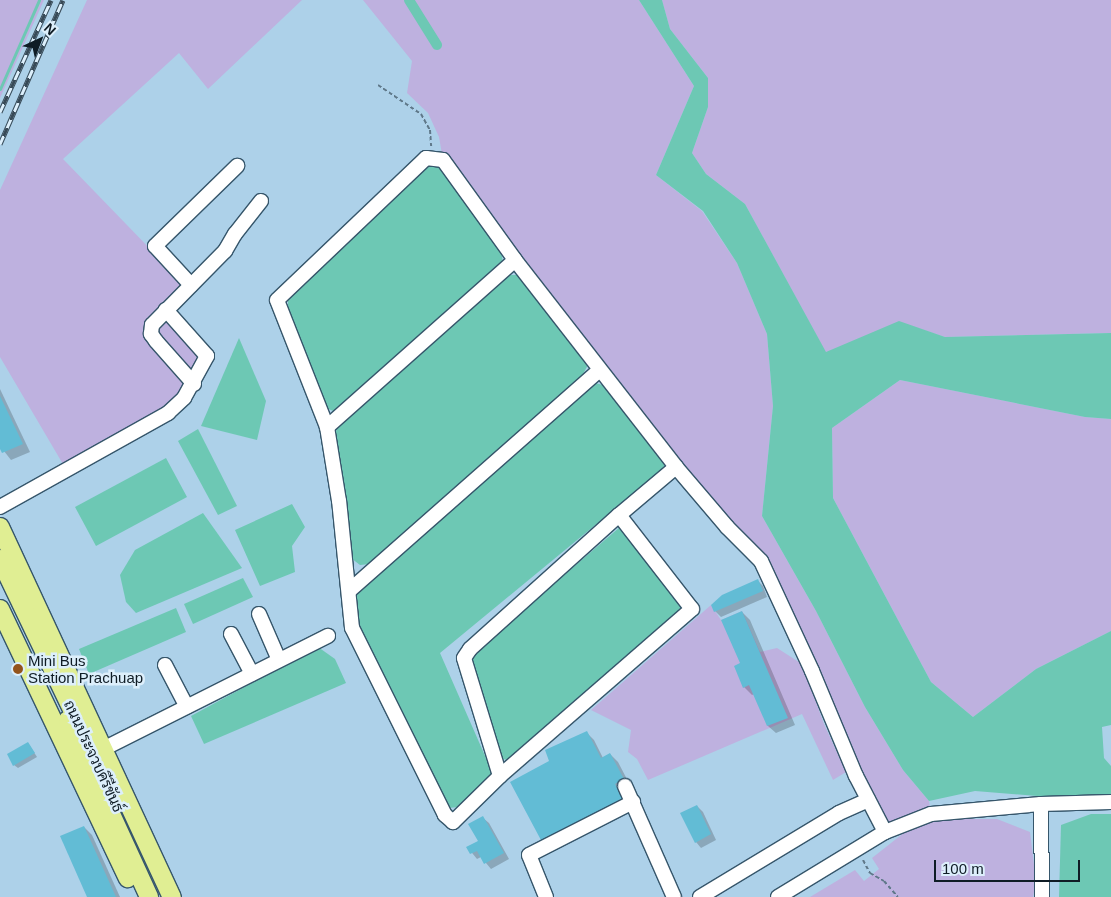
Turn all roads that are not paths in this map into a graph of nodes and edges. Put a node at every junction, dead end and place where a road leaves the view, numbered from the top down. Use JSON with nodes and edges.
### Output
{"nodes":[{"id":1,"x":237,"y":166,"type":"dead end"},
{"id":2,"x":261,"y":201,"type":"dead end"},
{"id":3,"x":515,"y":260,"type":"junction"},
{"id":4,"x":191,"y":285,"type":"junction"},
{"id":5,"x":166,"y":310,"type":"junction"},
{"id":6,"x":600,"y":370,"type":"junction"},
{"id":7,"x":194,"y":384,"type":"junction"},
{"id":8,"x":327,"y":428,"type":"junction"},
{"id":9,"x":676,"y":467,"type":"junction"},
{"id":10,"x":0,"y":507,"type":"edge"},
{"id":11,"x":619,"y":515,"type":"junction"},
{"id":12,"x":0,"y":527,"type":"edge"},
{"id":13,"x":0,"y":560,"type":"edge"},
{"id":14,"x":0,"y":578,"type":"edge"},
{"id":15,"x":349,"y":591,"type":"junction"},
{"id":16,"x":0,"y":609,"type":"edge"},
{"id":17,"x":260,"y":614,"type":"dead end"},
{"id":18,"x":231,"y":634,"type":"dead end"},
{"id":19,"x":328,"y":636,"type":"dead end"},
{"id":20,"x":279,"y":660,"type":"junction"},
{"id":21,"x":166,"y":665,"type":"dead end"},
{"id":22,"x":252,"y":674,"type":"junction"},
{"id":23,"x":187,"y":707,"type":"junction"},
{"id":24,"x":103,"y":750,"type":"junction"},
{"id":25,"x":500,"y":776,"type":"junction"},
{"id":26,"x":625,"y":786,"type":"dead end"},
{"id":27,"x":868,"y":800,"type":"junction"},
{"id":28,"x":633,"y":802,"type":"junction"},
{"id":29,"x":1111,"y":802,"type":"edge"},
{"id":30,"x":1041,"y":804,"type":"junction"},
{"id":31,"x":885,"y":832,"type":"junction"},
{"id":32,"x":137,"y":897,"type":"edge"},
{"id":33,"x":149,"y":897,"type":"edge"},
{"id":34,"x":163,"y":897,"type":"edge"},
{"id":35,"x":172,"y":897,"type":"edge"},
{"id":36,"x":546,"y":897,"type":"edge"},
{"id":37,"x":674,"y":897,"type":"edge"},
{"id":38,"x":700,"y":897,"type":"edge"},
{"id":39,"x":778,"y":897,"type":"edge"},
{"id":40,"x":1042,"y":897,"type":"edge"}],
"edges":[{"from":1,"to":4,"type":"street"},
{"from":2,"to":4,"type":"street"},
{"from":3,"to":6,"type":"street"},
{"from":3,"to":8,"type":"street"},
{"from":3,"to":8,"type":"street"},
{"from":4,"to":5,"type":"street"},
{"from":5,"to":7,"type":"street"},
{"from":5,"to":7,"type":"street"},
{"from":6,"to":9,"type":"street"},
{"from":6,"to":15,"type":"street"},
{"from":7,"to":10,"type":"street"},
{"from":8,"to":15,"type":"street"},
{"from":9,"to":11,"type":"street"},
{"from":9,"to":27,"type":"street"},
{"from":11,"to":25,"type":"street"},
{"from":11,"to":25,"type":"street"},
{"from":12,"to":24,"type":"main road"},
{"from":13,"to":34,"type":"main road","name":"ถนนประจวบคีรีขันธ์"},
{"from":14,"to":33,"type":"main road","name":"ถนนประจวบคีรีขันธ์"},
{"from":15,"to":25,"type":"street"},
{"from":16,"to":32,"type":"main road"},
{"from":17,"to":20,"type":"street"},
{"from":18,"to":22,"type":"street"},
{"from":19,"to":20,"type":"street"},
{"from":20,"to":22,"type":"street"},
{"from":21,"to":23,"type":"street"},
{"from":22,"to":23,"type":"street"},
{"from":23,"to":24,"type":"street"},
{"from":24,"to":35,"type":"main road"},
{"from":26,"to":28,"type":"street"},
{"from":27,"to":31,"type":"street"},
{"from":27,"to":38,"type":"street"},
{"from":28,"to":36,"type":"street"},
{"from":28,"to":37,"type":"street"},
{"from":29,"to":30,"type":"street"},
{"from":30,"to":31,"type":"street"},
{"from":30,"to":40,"type":"street"},
{"from":31,"to":39,"type":"street"}]}
